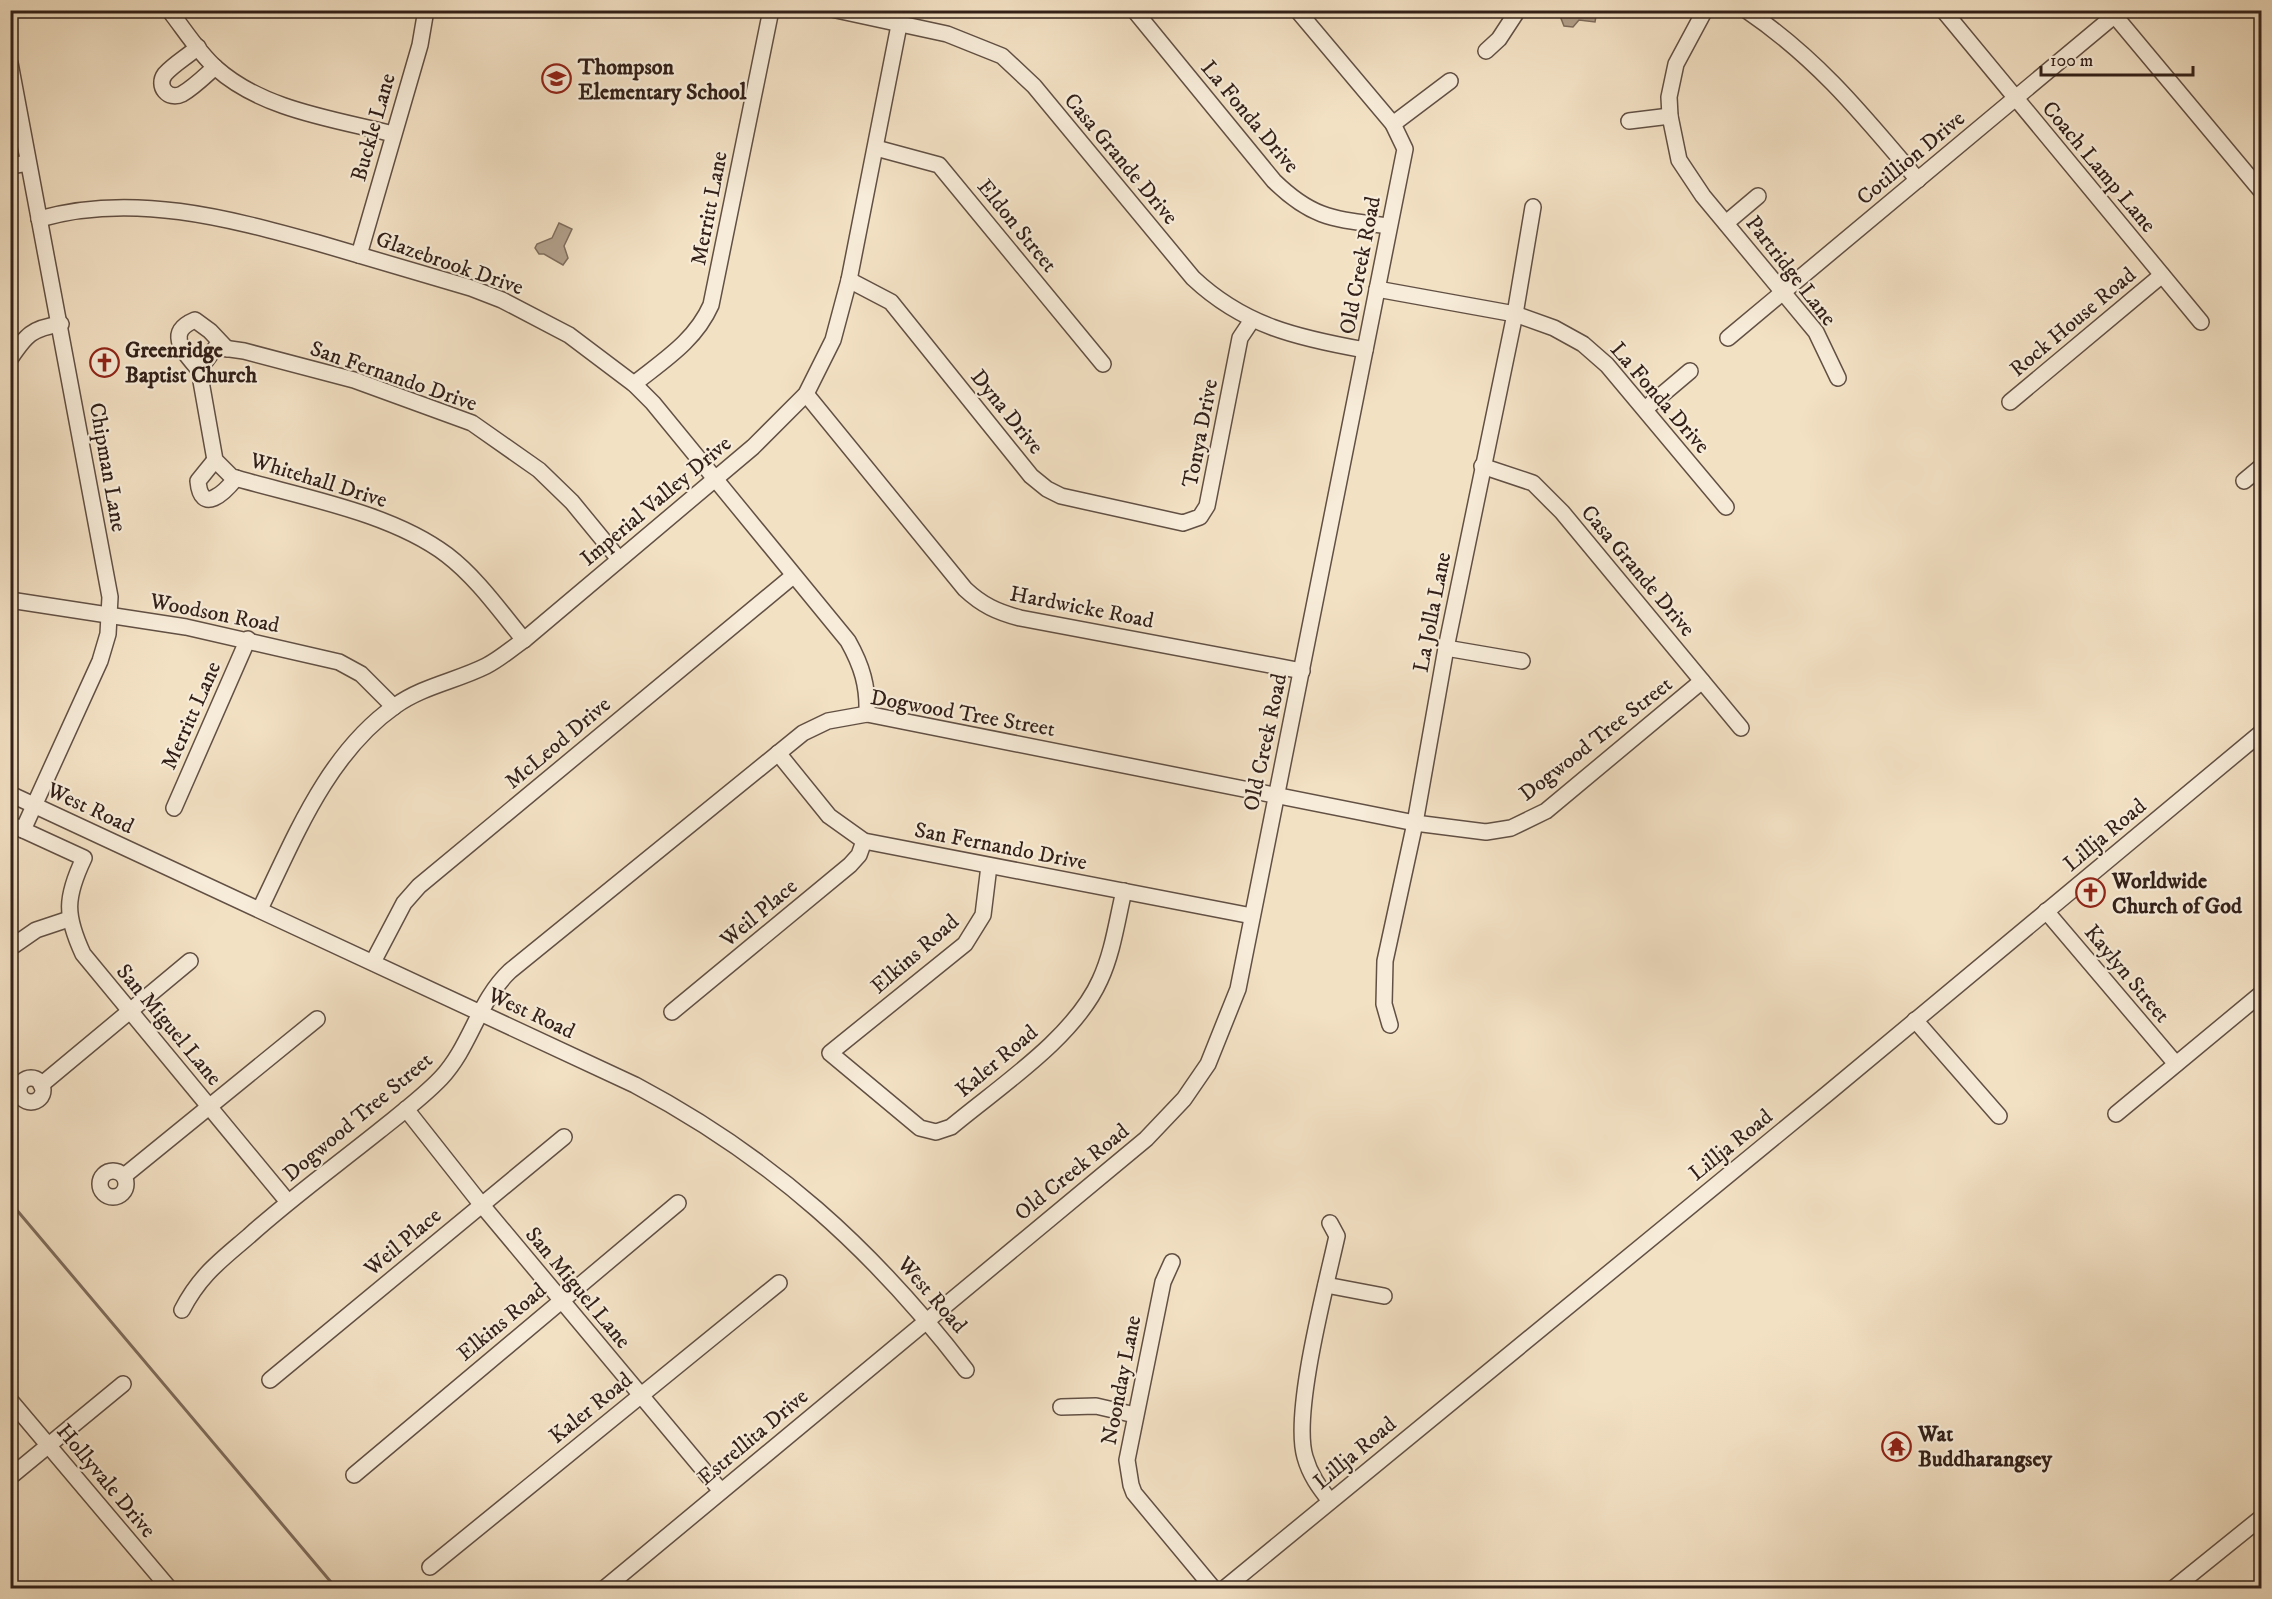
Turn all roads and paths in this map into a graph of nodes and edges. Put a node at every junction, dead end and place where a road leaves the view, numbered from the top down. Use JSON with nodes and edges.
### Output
{"nodes":[{"id":1,"x":169,"y":10,"type":"edge"},
{"id":2,"x":426,"y":10,"type":"edge"},
{"id":3,"x":771,"y":10,"type":"edge"},
{"id":4,"x":836,"y":10,"type":"edge"},
{"id":5,"x":1134,"y":10,"type":"edge"},
{"id":6,"x":1297,"y":10,"type":"edge"},
{"id":7,"x":1518,"y":10,"type":"edge"},
{"id":8,"x":1705,"y":10,"type":"edge"},
{"id":9,"x":1746,"y":10,"type":"edge"},
{"id":10,"x":1943,"y":10,"type":"edge"},
{"id":11,"x":2116,"y":12,"type":"edge"},
{"id":12,"x":901,"y":17,"type":"edge"},
{"id":13,"x":198,"y":47,"type":"junction"},
{"id":14,"x":1486,"y":51,"type":"dead end"},
{"id":15,"x":10,"y":63,"type":"edge"},
{"id":16,"x":215,"y":67,"type":"junction"},
{"id":17,"x":1450,"y":81,"type":"dead end"},
{"id":18,"x":2014,"y":100,"type":"junction"},
{"id":19,"x":1670,"y":116,"type":"junction"},
{"id":20,"x":1629,"y":121,"type":"dead end"},
{"id":21,"x":1393,"y":124,"type":"junction"},
{"id":22,"x":393,"y":134,"type":"junction"},
{"id":23,"x":876,"y":148,"type":"junction"},
{"id":24,"x":28,"y":163,"type":"junction"},
{"id":25,"x":10,"y":166,"type":"edge"},
{"id":26,"x":1918,"y":180,"type":"junction"},
{"id":27,"x":2262,"y":192,"type":"edge"},
{"id":28,"x":1758,"y":196,"type":"dead end"},
{"id":29,"x":1533,"y":207,"type":"dead end"},
{"id":30,"x":39,"y":219,"type":"junction"},
{"id":31,"x":1726,"y":223,"type":"junction"},
{"id":32,"x":1388,"y":226,"type":"junction"},
{"id":33,"x":359,"y":255,"type":"junction"},
{"id":34,"x":2162,"y":275,"type":"junction"},
{"id":35,"x":849,"y":280,"type":"junction"},
{"id":36,"x":1377,"y":289,"type":"junction"},
{"id":37,"x":1783,"y":292,"type":"junction"},
{"id":38,"x":1515,"y":314,"type":"junction"},
{"id":39,"x":1252,"y":321,"type":"junction"},
{"id":40,"x":2201,"y":322,"type":"dead end"},
{"id":41,"x":61,"y":324,"type":"junction"},
{"id":42,"x":1728,"y":338,"type":"dead end"},
{"id":43,"x":227,"y":349,"type":"junction"},
{"id":44,"x":1365,"y":350,"type":"junction"},
{"id":45,"x":10,"y":359,"type":"edge"},
{"id":46,"x":1103,"y":364,"type":"dead end"},
{"id":47,"x":199,"y":370,"type":"junction"},
{"id":48,"x":1690,"y":371,"type":"dead end"},
{"id":49,"x":1838,"y":378,"type":"dead end"},
{"id":50,"x":634,"y":384,"type":"junction"},
{"id":51,"x":806,"y":394,"type":"junction"},
{"id":52,"x":2010,"y":402,"type":"dead end"},
{"id":53,"x":1645,"y":409,"type":"junction"},
{"id":54,"x":215,"y":460,"type":"junction"},
{"id":55,"x":1482,"y":466,"type":"junction"},
{"id":56,"x":2262,"y":466,"type":"edge"},
{"id":57,"x":236,"y":478,"type":"junction"},
{"id":58,"x":715,"y":478,"type":"junction"},
{"id":59,"x":2244,"y":481,"type":"dead end"},
{"id":60,"x":1726,"y":507,"type":"dead end"},
{"id":61,"x":1162,"y":518,"type":"joint"},
{"id":62,"x":618,"y":558,"type":"junction"},
{"id":63,"x":793,"y":576,"type":"junction"},
{"id":64,"x":10,"y":600,"type":"edge"},
{"id":65,"x":109,"y":615,"type":"junction"},
{"id":66,"x":248,"y":639,"type":"junction"},
{"id":67,"x":524,"y":640,"type":"junction"},
{"id":68,"x":1446,"y":648,"type":"junction"},
{"id":69,"x":1522,"y":661,"type":"dead end"},
{"id":70,"x":1302,"y":671,"type":"junction"},
{"id":71,"x":1702,"y":681,"type":"junction"},
{"id":72,"x":394,"y":707,"type":"junction"},
{"id":73,"x":867,"y":714,"type":"junction"},
{"id":74,"x":1741,"y":728,"type":"dead end"},
{"id":75,"x":2262,"y":732,"type":"edge"},
{"id":76,"x":778,"y":753,"type":"junction"},
{"id":77,"x":10,"y":794,"type":"edge"},
{"id":78,"x":1276,"y":795,"type":"junction"},
{"id":79,"x":34,"y":806,"type":"junction"},
{"id":80,"x":174,"y":808,"type":"dead end"},
{"id":81,"x":1415,"y":823,"type":"junction"},
{"id":82,"x":17,"y":827,"type":"edge"},
{"id":83,"x":864,"y":841,"type":"junction"},
{"id":84,"x":989,"y":866,"type":"junction"},
{"id":85,"x":1124,"y":891,"type":"junction"},
{"id":86,"x":260,"y":909,"type":"junction"},
{"id":87,"x":2046,"y":911,"type":"junction"},
{"id":88,"x":1251,"y":916,"type":"junction"},
{"id":89,"x":69,"y":919,"type":"junction"},
{"id":90,"x":10,"y":948,"type":"edge"},
{"id":91,"x":190,"y":961,"type":"dead end"},
{"id":92,"x":373,"y":962,"type":"junction"},
{"id":93,"x":2262,"y":993,"type":"edge"},
{"id":94,"x":130,"y":1012,"type":"junction"},
{"id":95,"x":480,"y":1012,"type":"junction"},
{"id":96,"x":672,"y":1012,"type":"dead end"},
{"id":97,"x":317,"y":1019,"type":"dead end"},
{"id":98,"x":1915,"y":1020,"type":"junction"},
{"id":99,"x":1390,"y":1025,"type":"dead end"},
{"id":100,"x":830,"y":1053,"type":"joint"},
{"id":101,"x":2176,"y":1064,"type":"junction"},
{"id":102,"x":41,"y":1085,"type":"dead end"},
{"id":103,"x":210,"y":1107,"type":"junction"},
{"id":104,"x":406,"y":1109,"type":"junction"},
{"id":105,"x":2116,"y":1114,"type":"dead end"},
{"id":106,"x":1999,"y":1116,"type":"dead end"},
{"id":107,"x":564,"y":1137,"type":"dead end"},
{"id":108,"x":124,"y":1176,"type":"dead end"},
{"id":109,"x":288,"y":1202,"type":"junction"},
{"id":110,"x":678,"y":1203,"type":"dead end"},
{"id":111,"x":481,"y":1204,"type":"junction"},
{"id":112,"x":1330,"y":1223,"type":"dead end"},
{"id":113,"x":1172,"y":1262,"type":"dead end"},
{"id":114,"x":779,"y":1283,"type":"dead end"},
{"id":115,"x":1326,"y":1285,"type":"junction"},
{"id":116,"x":1384,"y":1296,"type":"dead end"},
{"id":117,"x":561,"y":1300,"type":"junction"},
{"id":118,"x":182,"y":1310,"type":"dead end"},
{"id":119,"x":927,"y":1319,"type":"junction"},
{"id":120,"x":966,"y":1370,"type":"dead end"},
{"id":121,"x":270,"y":1380,"type":"dead end"},
{"id":122,"x":123,"y":1384,"type":"dead end"},
{"id":123,"x":640,"y":1395,"type":"junction"},
{"id":124,"x":10,"y":1400,"type":"edge"},
{"id":125,"x":1061,"y":1407,"type":"dead end"},
{"id":126,"x":1135,"y":1415,"type":"junction"},
{"id":127,"x":49,"y":1446,"type":"junction"},
{"id":128,"x":354,"y":1475,"type":"dead end"},
{"id":129,"x":10,"y":1477,"type":"edge"},
{"id":130,"x":721,"y":1491,"type":"junction"},
{"id":131,"x":1330,"y":1501,"type":"junction"},
{"id":132,"x":2262,"y":1517,"type":"edge"},
{"id":133,"x":430,"y":1567,"type":"dead end"},
{"id":134,"x":169,"y":1588,"type":"edge"},
{"id":135,"x":605,"y":1588,"type":"edge"},
{"id":136,"x":1213,"y":1588,"type":"edge"},
{"id":137,"x":1225,"y":1588,"type":"edge"},
{"id":138,"x":2174,"y":1588,"type":"edge"}],
"edges":[{"from":1,"to":13,"type":"street"},
{"from":2,"to":22,"type":"street","name":"Buckle Lane"},
{"from":3,"to":50,"type":"street","name":"Merritt Lane"},
{"from":4,"to":12,"type":"street","name":"Casa Grande Drive"},
{"from":5,"to":32,"type":"street","name":"La Fonda Drive"},
{"from":6,"to":21,"type":"street","name":"Old Creek Road"},
{"from":7,"to":14,"type":"street"},
{"from":8,"to":19,"type":"street","name":"Partridge Lane"},
{"from":9,"to":26,"type":"street"},
{"from":10,"to":18,"type":"street","name":"Coach Lamp Lane"},
{"from":11,"to":18,"type":"street","name":"Cotillion Drive"},
{"from":11,"to":27,"type":"street"},
{"from":12,"to":23,"type":"street","name":"Imperial Valley Drive"},
{"from":12,"to":39,"type":"street","name":"Casa Grande Drive"},
{"from":13,"to":16,"type":"street"},
{"from":13,"to":16,"type":"street"},
{"from":15,"to":24,"type":"street","name":"Chipman Lane"},
{"from":16,"to":22,"type":"street"},
{"from":17,"to":21,"type":"street"},
{"from":18,"to":26,"type":"street","name":"Cotillion Drive"},
{"from":18,"to":34,"type":"street","name":"Coach Lamp Lane"},
{"from":19,"to":20,"type":"street"},
{"from":19,"to":31,"type":"street","name":"Partridge Lane"},
{"from":21,"to":32,"type":"street","name":"Old Creek Road"},
{"from":22,"to":33,"type":"street","name":"Buckle Lane"},
{"from":23,"to":35,"type":"street","name":"Imperial Valley Drive"},
{"from":23,"to":46,"type":"street","name":"Eldon Street"},
{"from":24,"to":25,"type":"street"},
{"from":24,"to":30,"type":"street","name":"Chipman Lane"},
{"from":26,"to":37,"type":"street","name":"Cotillion Drive"},
{"from":28,"to":31,"type":"street","name":"Partridge Lane"},
{"from":29,"to":38,"type":"street","name":"La Jolla Lane"},
{"from":30,"to":33,"type":"street","name":"Glazebrook Drive"},
{"from":30,"to":41,"type":"street","name":"Chipman Lane"},
{"from":31,"to":37,"type":"street","name":"Partridge Lane"},
{"from":32,"to":36,"type":"street","name":"Old Creek Road"},
{"from":33,"to":50,"type":"street","name":"Glazebrook Drive"},
{"from":34,"to":40,"type":"street","name":"Coach Lamp Lane"},
{"from":34,"to":52,"type":"street","name":"Rock House Road"},
{"from":35,"to":51,"type":"street","name":"Imperial Valley Drive"},
{"from":35,"to":61,"type":"street","name":"Dyna Drive"},
{"from":36,"to":38,"type":"street","name":"La Fonda Drive"},
{"from":36,"to":44,"type":"street","name":"Old Creek Road"},
{"from":37,"to":42,"type":"street","name":"Cotillion Drive"},
{"from":37,"to":49,"type":"street","name":"Partridge Lane"},
{"from":38,"to":53,"type":"street","name":"La Fonda Drive"},
{"from":38,"to":55,"type":"street","name":"La Jolla Lane"},
{"from":39,"to":44,"type":"street","name":"Casa Grande Drive"},
{"from":39,"to":61,"type":"street","name":"Tonya Drive"},
{"from":41,"to":45,"type":"street"},
{"from":41,"to":65,"type":"street","name":"Chipman Lane"},
{"from":43,"to":47,"type":"street"},
{"from":43,"to":47,"type":"street"},
{"from":43,"to":62,"type":"street","name":"San Fernando Drive"},
{"from":44,"to":70,"type":"street","name":"Old Creek Road"},
{"from":47,"to":54,"type":"street"},
{"from":48,"to":53,"type":"street"},
{"from":50,"to":58,"type":"street","name":"Glazebrook Drive"},
{"from":51,"to":58,"type":"street","name":"Imperial Valley Drive"},
{"from":51,"to":70,"type":"street","name":"Hardwicke Road"},
{"from":53,"to":60,"type":"street","name":"La Fonda Drive"},
{"from":54,"to":57,"type":"street","name":"Whitehall Drive"},
{"from":54,"to":57,"type":"street"},
{"from":55,"to":68,"type":"street","name":"La Jolla Lane"},
{"from":55,"to":71,"type":"street","name":"Casa Grande Drive"},
{"from":56,"to":59,"type":"street"},
{"from":57,"to":67,"type":"street","name":"Whitehall Drive"},
{"from":58,"to":62,"type":"street","name":"Imperial Valley Drive"},
{"from":58,"to":63,"type":"street","name":"Glazebrook Drive"},
{"from":62,"to":67,"type":"street","name":"Imperial Valley Drive"},
{"from":63,"to":73,"type":"street","name":"Glazebrook Drive"},
{"from":63,"to":92,"type":"street","name":"McLeod Drive"},
{"from":64,"to":65,"type":"street","name":"Woodson Road"},
{"from":65,"to":66,"type":"street","name":"Woodson Road"},
{"from":65,"to":79,"type":"street","name":"Chipman Lane"},
{"from":66,"to":72,"type":"street","name":"Woodson Road"},
{"from":66,"to":80,"type":"street","name":"Merritt Lane"},
{"from":67,"to":72,"type":"street","name":"Imperial Valley Drive"},
{"from":68,"to":69,"type":"street"},
{"from":68,"to":81,"type":"street","name":"La Jolla Lane"},
{"from":70,"to":78,"type":"street","name":"Old Creek Road"},
{"from":71,"to":74,"type":"street","name":"Casa Grande Drive"},
{"from":71,"to":81,"type":"street","name":"Dogwood Tree Street"},
{"from":72,"to":86,"type":"street","name":"Imperial Valley Drive"},
{"from":73,"to":76,"type":"street","name":"Dogwood Tree Street"},
{"from":73,"to":78,"type":"street","name":"Dogwood Tree Street"},
{"from":75,"to":87,"type":"street","name":"Lillja Road"},
{"from":76,"to":83,"type":"street","name":"San Fernando Drive"},
{"from":76,"to":95,"type":"street","name":"Dogwood Tree Street"},
{"from":77,"to":79,"type":"street","name":"West Road"},
{"from":78,"to":81,"type":"street","name":"Dogwood Tree Street"},
{"from":78,"to":88,"type":"street","name":"Old Creek Road"},
{"from":79,"to":82,"type":"street","name":"Chipman Lane"},
{"from":79,"to":86,"type":"street","name":"West Road"},
{"from":81,"to":99,"type":"street","name":"La Jolla Lane"},
{"from":82,"to":89,"type":"street","name":"San Miguel Lane"},
{"from":83,"to":84,"type":"street","name":"San Fernando Drive"},
{"from":83,"to":96,"type":"street","name":"Weil Place"},
{"from":84,"to":85,"type":"street","name":"San Fernando Drive"},
{"from":84,"to":100,"type":"street","name":"Elkins Road"},
{"from":85,"to":88,"type":"street","name":"San Fernando Drive"},
{"from":85,"to":100,"type":"street","name":"Kaler Road"},
{"from":86,"to":92,"type":"street","name":"West Road"},
{"from":87,"to":98,"type":"street","name":"Lillja Road"},
{"from":87,"to":101,"type":"street","name":"Kaylyn Street"},
{"from":88,"to":119,"type":"street","name":"Old Creek Road"},
{"from":89,"to":90,"type":"street"},
{"from":89,"to":94,"type":"street","name":"San Miguel Lane"},
{"from":91,"to":94,"type":"street"},
{"from":92,"to":95,"type":"street","name":"West Road"},
{"from":93,"to":101,"type":"street"},
{"from":94,"to":102,"type":"street"},
{"from":94,"to":103,"type":"street","name":"San Miguel Lane"},
{"from":95,"to":104,"type":"street","name":"Dogwood Tree Street"},
{"from":95,"to":119,"type":"street","name":"West Road"},
{"from":97,"to":103,"type":"street"},
{"from":98,"to":106,"type":"street"},
{"from":98,"to":131,"type":"street","name":"Lillja Road"},
{"from":101,"to":105,"type":"street"},
{"from":103,"to":108,"type":"street"},
{"from":103,"to":109,"type":"street","name":"San Miguel Lane"},
{"from":104,"to":109,"type":"street","name":"Dogwood Tree Street"},
{"from":104,"to":111,"type":"street","name":"San Miguel Lane"},
{"from":107,"to":111,"type":"street","name":"Weil Place"},
{"from":109,"to":118,"type":"street","name":"Dogwood Tree Street"},
{"from":110,"to":117,"type":"street","name":"Elkins Road"},
{"from":111,"to":117,"type":"street","name":"San Miguel Lane"},
{"from":111,"to":121,"type":"street","name":"Weil Place"},
{"from":112,"to":115,"type":"street"},
{"from":113,"to":126,"type":"street","name":"Noonday Lane"},
{"from":114,"to":123,"type":"street","name":"Kaler Road"},
{"from":115,"to":116,"type":"street"},
{"from":115,"to":131,"type":"street"},
{"from":117,"to":123,"type":"street","name":"San Miguel Lane"},
{"from":117,"to":128,"type":"street","name":"Elkins Road"},
{"from":119,"to":120,"type":"street","name":"West Road"},
{"from":119,"to":130,"type":"street","name":"Estrellita Drive"},
{"from":122,"to":127,"type":"street"},
{"from":123,"to":130,"type":"street","name":"San Miguel Lane"},
{"from":123,"to":133,"type":"street","name":"Kaler Road"},
{"from":124,"to":127,"type":"street","name":"Hollyvale Drive"},
{"from":125,"to":126,"type":"street"},
{"from":126,"to":136,"type":"street","name":"Noonday Lane"},
{"from":127,"to":129,"type":"street"},
{"from":127,"to":134,"type":"street","name":"Hollyvale Drive"},
{"from":130,"to":135,"type":"street","name":"Estrellita Drive"},
{"from":131,"to":137,"type":"street","name":"Lillja Road"},
{"from":132,"to":138,"type":"street"}]}
